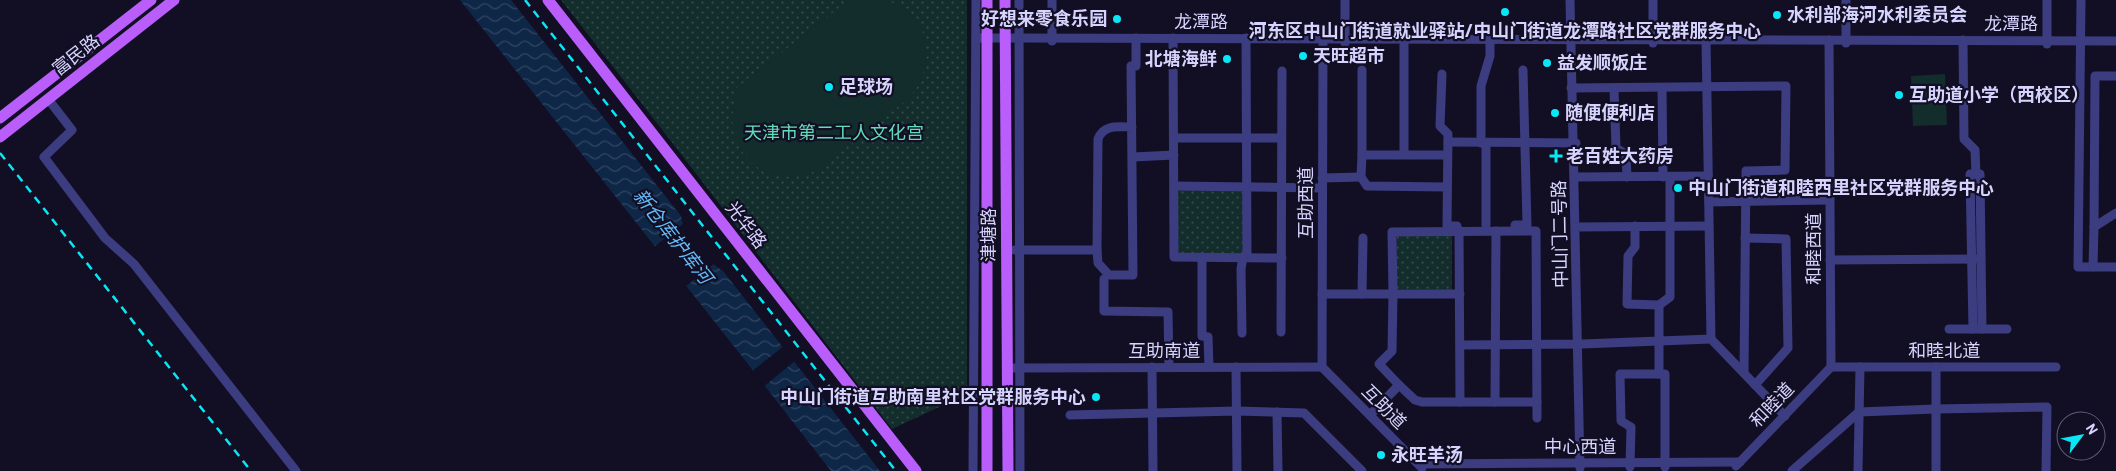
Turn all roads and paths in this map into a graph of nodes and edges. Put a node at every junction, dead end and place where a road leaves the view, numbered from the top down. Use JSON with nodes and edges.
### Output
{"nodes":[{"id":1,"x":151,"y":0,"type":"edge"},
{"id":2,"x":174,"y":0,"type":"edge"},
{"id":3,"x":548,"y":0,"type":"edge"},
{"id":4,"x":976,"y":0,"type":"edge"},
{"id":5,"x":987,"y":0,"type":"edge"},
{"id":6,"x":1005,"y":0,"type":"edge"},
{"id":7,"x":1019,"y":0,"type":"edge"},
{"id":8,"x":1052,"y":0,"type":"edge"},
{"id":9,"x":1345,"y":0,"type":"edge"},
{"id":10,"x":1571,"y":0,"type":"edge"},
{"id":11,"x":1652,"y":0,"type":"edge"},
{"id":12,"x":1846,"y":0,"type":"edge"},
{"id":13,"x":2047,"y":0,"type":"edge"},
{"id":14,"x":2077,"y":0,"type":"edge"},
{"id":15,"x":2081,"y":0,"type":"edge"},
{"id":16,"x":982,"y":39,"type":"junction"},
{"id":17,"x":1005,"y":39,"type":"junction"},
{"id":18,"x":1019,"y":39,"type":"junction"},
{"id":19,"x":1052,"y":39,"type":"junction"},
{"id":20,"x":1136,"y":39,"type":"junction"},
{"id":21,"x":1173,"y":39,"type":"junction"},
{"id":22,"x":1246,"y":40,"type":"junction"},
{"id":23,"x":1323,"y":41,"type":"junction"},
{"id":24,"x":1345,"y":41,"type":"junction"},
{"id":25,"x":1404,"y":41,"type":"junction"},
{"id":26,"x":1490,"y":41,"type":"junction"},
{"id":27,"x":1571,"y":41,"type":"junction"},
{"id":28,"x":1653,"y":41,"type":"junction"},
{"id":29,"x":1706,"y":41,"type":"junction"},
{"id":30,"x":2116,"y":41,"type":"edge"},
{"id":31,"x":1829,"y":42,"type":"junction"},
{"id":32,"x":1846,"y":42,"type":"junction"},
{"id":33,"x":1963,"y":42,"type":"junction"},
{"id":34,"x":2047,"y":42,"type":"junction"},
{"id":35,"x":2079,"y":42,"type":"junction"},
{"id":36,"x":2116,"y":46,"type":"edge"},
{"id":37,"x":1362,"y":70,"type":"dead end"},
{"id":38,"x":1523,"y":70,"type":"dead end"},
{"id":39,"x":1282,"y":71,"type":"dead end"},
{"id":40,"x":1442,"y":74,"type":"dead end"},
{"id":41,"x":2116,"y":76,"type":"edge"},
{"id":42,"x":1707,"y":87,"type":"junction"},
{"id":43,"x":1572,"y":88,"type":"junction"},
{"id":44,"x":1614,"y":88,"type":"junction"},
{"id":45,"x":1662,"y":88,"type":"junction"},
{"id":46,"x":48,"y":99,"type":"junction"},
{"id":47,"x":0,"y":118,"type":"edge"},
{"id":48,"x":1132,"y":127,"type":"junction"},
{"id":49,"x":0,"y":137,"type":"edge"},
{"id":50,"x":1246,"y":137,"type":"junction"},
{"id":51,"x":1174,"y":138,"type":"junction"},
{"id":52,"x":1281,"y":138,"type":"junction"},
{"id":53,"x":1448,"y":142,"type":"junction"},
{"id":54,"x":1525,"y":142,"type":"junction"},
{"id":55,"x":1574,"y":142,"type":"junction"},
{"id":56,"x":1483,"y":143,"type":"junction"},
{"id":57,"x":1404,"y":154,"type":"junction"},
{"id":58,"x":1447,"y":154,"type":"junction"},
{"id":59,"x":1174,"y":155,"type":"junction"},
{"id":60,"x":1362,"y":155,"type":"junction"},
{"id":61,"x":1132,"y":157,"type":"junction"},
{"id":62,"x":1708,"y":176,"type":"junction"},
{"id":63,"x":1361,"y":177,"type":"junction"},
{"id":64,"x":1576,"y":177,"type":"junction"},
{"id":65,"x":1627,"y":177,"type":"junction"},
{"id":66,"x":1666,"y":177,"type":"junction"},
{"id":67,"x":1322,"y":183,"type":"junction"},
{"id":68,"x":1174,"y":186,"type":"junction"},
{"id":69,"x":1247,"y":187,"type":"junction"},
{"id":70,"x":1282,"y":187,"type":"junction"},
{"id":71,"x":1447,"y":188,"type":"junction"},
{"id":72,"x":1830,"y":200,"type":"junction"},
{"id":73,"x":1745,"y":201,"type":"junction"},
{"id":74,"x":1709,"y":202,"type":"junction"},
{"id":75,"x":2116,"y":213,"type":"edge"},
{"id":76,"x":1486,"y":225,"type":"junction"},
{"id":77,"x":1670,"y":225,"type":"junction"},
{"id":78,"x":1635,"y":226,"type":"junction"},
{"id":79,"x":1709,"y":226,"type":"junction"},
{"id":80,"x":1578,"y":227,"type":"junction"},
{"id":81,"x":2094,"y":227,"type":"junction"},
{"id":82,"x":1459,"y":230,"type":"junction"},
{"id":83,"x":1496,"y":231,"type":"junction"},
{"id":84,"x":1363,"y":238,"type":"dead end"},
{"id":85,"x":1745,"y":238,"type":"junction"},
{"id":86,"x":1007,"y":250,"type":"junction"},
{"id":87,"x":1097,"y":250,"type":"junction"},
{"id":88,"x":1020,"y":251,"type":"junction"},
{"id":89,"x":1202,"y":257,"type":"junction"},
{"id":90,"x":1245,"y":257,"type":"junction"},
{"id":91,"x":1282,"y":258,"type":"junction"},
{"id":92,"x":1976,"y":259,"type":"junction"},
{"id":93,"x":1830,"y":260,"type":"junction"},
{"id":94,"x":2093,"y":267,"type":"junction"},
{"id":95,"x":2116,"y":267,"type":"edge"},
{"id":96,"x":1104,"y":279,"type":"dead end"},
{"id":97,"x":1322,"y":294,"type":"junction"},
{"id":98,"x":1362,"y":294,"type":"junction"},
{"id":99,"x":1393,"y":294,"type":"junction"},
{"id":100,"x":1460,"y":294,"type":"junction"},
{"id":101,"x":1659,"y":305,"type":"junction"},
{"id":102,"x":1949,"y":329,"type":"dead end"},
{"id":103,"x":1977,"y":329,"type":"junction"},
{"id":104,"x":2007,"y":329,"type":"dead end"},
{"id":105,"x":1281,"y":332,"type":"dead end"},
{"id":106,"x":1242,"y":333,"type":"dead end"},
{"id":107,"x":1711,"y":339,"type":"junction"},
{"id":108,"x":1659,"y":340,"type":"junction"},
{"id":109,"x":1496,"y":344,"type":"junction"},
{"id":110,"x":1536,"y":344,"type":"junction"},
{"id":111,"x":1580,"y":344,"type":"junction"},
{"id":112,"x":1460,"y":345,"type":"junction"},
{"id":113,"x":1169,"y":366,"type":"junction"},
{"id":114,"x":1152,"y":367,"type":"junction"},
{"id":115,"x":1209,"y":367,"type":"junction"},
{"id":116,"x":1236,"y":367,"type":"junction"},
{"id":117,"x":1322,"y":367,"type":"junction"},
{"id":118,"x":1831,"y":367,"type":"junction"},
{"id":119,"x":1860,"y":367,"type":"junction"},
{"id":120,"x":1936,"y":367,"type":"junction"},
{"id":121,"x":2056,"y":367,"type":"dead end"},
{"id":122,"x":1007,"y":368,"type":"junction"},
{"id":123,"x":1020,"y":368,"type":"junction"},
{"id":124,"x":1744,"y":372,"type":"junction"},
{"id":125,"x":1659,"y":374,"type":"junction"},
{"id":126,"x":1755,"y":384,"type":"junction"},
{"id":127,"x":1399,"y":385,"type":"junction"},
{"id":128,"x":1460,"y":402,"type":"junction"},
{"id":129,"x":1495,"y":402,"type":"junction"},
{"id":130,"x":1537,"y":402,"type":"junction"},
{"id":131,"x":1935,"y":409,"type":"junction"},
{"id":132,"x":1237,"y":411,"type":"junction"},
{"id":133,"x":1277,"y":412,"type":"junction"},
{"id":134,"x":1859,"y":412,"type":"junction"},
{"id":135,"x":1152,"y":414,"type":"junction"},
{"id":136,"x":1070,"y":415,"type":"dead end"},
{"id":137,"x":1370,"y":416,"type":"junction"},
{"id":138,"x":1785,"y":416,"type":"junction"},
{"id":139,"x":1537,"y":418,"type":"dead end"},
{"id":140,"x":1630,"y":465,"type":"junction"},
{"id":141,"x":1665,"y":465,"type":"junction"},
{"id":142,"x":1582,"y":466,"type":"junction"},
{"id":143,"x":1738,"y":468,"type":"edge"},
{"id":144,"x":1422,"y":469,"type":"edge"},
{"id":145,"x":296,"y":471,"type":"edge"},
{"id":146,"x":916,"y":471,"type":"edge"},
{"id":147,"x":973,"y":471,"type":"edge"},
{"id":148,"x":988,"y":471,"type":"edge"},
{"id":149,"x":1008,"y":471,"type":"edge"},
{"id":150,"x":1020,"y":471,"type":"edge"},
{"id":151,"x":1153,"y":471,"type":"edge"},
{"id":152,"x":1237,"y":471,"type":"edge"},
{"id":153,"x":1278,"y":471,"type":"edge"},
{"id":154,"x":1362,"y":471,"type":"edge"},
{"id":155,"x":1792,"y":471,"type":"edge"},
{"id":156,"x":1858,"y":471,"type":"edge"},
{"id":157,"x":1936,"y":471,"type":"edge"},
{"id":158,"x":2046,"y":471,"type":"edge"}],
"edges":[{"from":1,"to":47,"type":"main road","name":"富民路"},
{"from":2,"to":46,"type":"main road","name":"富民路"},
{"from":3,"to":146,"type":"main road","name":"光华路"},
{"from":4,"to":16,"type":"street"},
{"from":5,"to":16,"type":"main road","name":"津塘路"},
{"from":6,"to":17,"type":"main road","name":"津塘路"},
{"from":7,"to":18,"type":"street"},
{"from":8,"to":19,"type":"street"},
{"from":9,"to":24,"type":"street"},
{"from":10,"to":27,"type":"street","name":"中山门二号路"},
{"from":11,"to":28,"type":"street"},
{"from":12,"to":32,"type":"street"},
{"from":13,"to":34,"type":"street"},
{"from":14,"to":35,"type":"street"},
{"from":15,"to":35,"type":"street"},
{"from":16,"to":17,"type":"street","name":"龙潭路"},
{"from":16,"to":147,"type":"street"},
{"from":16,"to":148,"type":"main road","name":"津塘路"},
{"from":17,"to":18,"type":"street","name":"龙潭路"},
{"from":17,"to":86,"type":"main road","name":"津塘路"},
{"from":18,"to":19,"type":"street","name":"龙潭路"},
{"from":18,"to":88,"type":"street"},
{"from":19,"to":20,"type":"street","name":"龙潭路"},
{"from":20,"to":21,"type":"street","name":"龙潭路"},
{"from":20,"to":48,"type":"street"},
{"from":21,"to":22,"type":"street","name":"龙潭路"},
{"from":21,"to":51,"type":"street"},
{"from":22,"to":23,"type":"street","name":"龙潭路"},
{"from":22,"to":50,"type":"street"},
{"from":23,"to":24,"type":"street","name":"龙潭路"},
{"from":23,"to":67,"type":"street","name":"互助西道"},
{"from":24,"to":25,"type":"street","name":"龙潭路"},
{"from":25,"to":26,"type":"street","name":"龙潭路"},
{"from":25,"to":57,"type":"street"},
{"from":26,"to":27,"type":"street","name":"龙潭路"},
{"from":26,"to":56,"type":"street"},
{"from":27,"to":28,"type":"street","name":"龙潭路"},
{"from":27,"to":43,"type":"street","name":"中山门二号路"},
{"from":28,"to":29,"type":"street","name":"龙潭路"},
{"from":29,"to":31,"type":"street","name":"龙潭路"},
{"from":29,"to":42,"type":"street"},
{"from":30,"to":35,"type":"street","name":"龙潭路"},
{"from":31,"to":32,"type":"street","name":"龙潭路"},
{"from":31,"to":72,"type":"street","name":"和睦西道"},
{"from":32,"to":33,"type":"street","name":"龙潭路"},
{"from":33,"to":34,"type":"street","name":"龙潭路"},
{"from":33,"to":92,"type":"street"},
{"from":34,"to":35,"type":"street","name":"龙潭路"},
{"from":35,"to":36,"type":"street","name":"龙潭路"},
{"from":35,"to":94,"type":"street"},
{"from":37,"to":60,"type":"street"},
{"from":38,"to":54,"type":"street"},
{"from":39,"to":52,"type":"street"},
{"from":40,"to":53,"type":"street"},
{"from":41,"to":81,"type":"street"},
{"from":42,"to":45,"type":"street"},
{"from":42,"to":62,"type":"street"},
{"from":42,"to":73,"type":"street"},
{"from":43,"to":44,"type":"street"},
{"from":43,"to":55,"type":"street","name":"中山门二号路"},
{"from":44,"to":45,"type":"street"},
{"from":44,"to":65,"type":"street"},
{"from":45,"to":66,"type":"street"},
{"from":46,"to":49,"type":"main road","name":"富民路"},
{"from":46,"to":145,"type":"street"},
{"from":48,"to":61,"type":"street"},
{"from":48,"to":87,"type":"street"},
{"from":50,"to":51,"type":"street"},
{"from":50,"to":52,"type":"street"},
{"from":50,"to":69,"type":"street"},
{"from":51,"to":59,"type":"street"},
{"from":52,"to":70,"type":"street"},
{"from":53,"to":56,"type":"street"},
{"from":53,"to":58,"type":"street"},
{"from":54,"to":55,"type":"street"},
{"from":54,"to":56,"type":"street"},
{"from":54,"to":76,"type":"street"},
{"from":55,"to":64,"type":"street","name":"中山门二号路"},
{"from":56,"to":76,"type":"street"},
{"from":57,"to":58,"type":"street"},
{"from":57,"to":60,"type":"street"},
{"from":58,"to":71,"type":"street"},
{"from":59,"to":61,"type":"street"},
{"from":59,"to":68,"type":"street"},
{"from":60,"to":63,"type":"street"},
{"from":61,"to":87,"type":"street"},
{"from":62,"to":66,"type":"street"},
{"from":62,"to":74,"type":"street"},
{"from":63,"to":67,"type":"street"},
{"from":63,"to":71,"type":"street"},
{"from":64,"to":65,"type":"street"},
{"from":64,"to":80,"type":"street","name":"中山门二号路"},
{"from":65,"to":66,"type":"street"},
{"from":66,"to":77,"type":"street"},
{"from":67,"to":70,"type":"street"},
{"from":67,"to":97,"type":"street","name":"互助西道"},
{"from":68,"to":69,"type":"street"},
{"from":68,"to":89,"type":"street"},
{"from":69,"to":70,"type":"street"},
{"from":69,"to":90,"type":"street"},
{"from":70,"to":91,"type":"street"},
{"from":71,"to":76,"type":"street"},
{"from":72,"to":73,"type":"street"},
{"from":72,"to":93,"type":"street","name":"和睦西道"},
{"from":73,"to":74,"type":"street"},
{"from":73,"to":85,"type":"street"},
{"from":74,"to":79,"type":"street"},
{"from":75,"to":81,"type":"street"},
{"from":77,"to":78,"type":"street"},
{"from":77,"to":79,"type":"street"},
{"from":77,"to":101,"type":"street"},
{"from":78,"to":80,"type":"street"},
{"from":78,"to":101,"type":"street"},
{"from":79,"to":107,"type":"street"},
{"from":80,"to":111,"type":"street","name":"中山门二号路"},
{"from":81,"to":94,"type":"street"},
{"from":82,"to":83,"type":"street"},
{"from":82,"to":99,"type":"street"},
{"from":82,"to":100,"type":"street"},
{"from":83,"to":109,"type":"street"},
{"from":83,"to":110,"type":"street"},
{"from":84,"to":98,"type":"street"},
{"from":85,"to":124,"type":"street"},
{"from":85,"to":126,"type":"street"},
{"from":86,"to":88,"type":"street"},
{"from":86,"to":122,"type":"main road","name":"津塘路"},
{"from":87,"to":88,"type":"street"},
{"from":88,"to":123,"type":"street"},
{"from":89,"to":90,"type":"street"},
{"from":89,"to":115,"type":"street"},
{"from":90,"to":91,"type":"street"},
{"from":90,"to":106,"type":"street"},
{"from":91,"to":105,"type":"street"},
{"from":92,"to":93,"type":"street"},
{"from":92,"to":103,"type":"street"},
{"from":93,"to":118,"type":"street","name":"和睦西道"},
{"from":94,"to":95,"type":"street"},
{"from":96,"to":113,"type":"street"},
{"from":97,"to":98,"type":"street"},
{"from":97,"to":117,"type":"street","name":"互助西道"},
{"from":98,"to":99,"type":"street"},
{"from":99,"to":100,"type":"street"},
{"from":99,"to":127,"type":"street"},
{"from":100,"to":112,"type":"street"},
{"from":101,"to":108,"type":"street"},
{"from":102,"to":103,"type":"street"},
{"from":103,"to":104,"type":"street"},
{"from":107,"to":108,"type":"street"},
{"from":107,"to":124,"type":"street"},
{"from":108,"to":111,"type":"street"},
{"from":108,"to":125,"type":"street"},
{"from":109,"to":110,"type":"street"},
{"from":109,"to":112,"type":"street"},
{"from":109,"to":129,"type":"street"},
{"from":110,"to":111,"type":"street"},
{"from":110,"to":130,"type":"street"},
{"from":111,"to":142,"type":"street","name":"中山门二号路"},
{"from":112,"to":128,"type":"street"},
{"from":113,"to":114,"type":"street","name":"互助南道"},
{"from":113,"to":115,"type":"street","name":"互助南道"},
{"from":114,"to":123,"type":"street","name":"互助南道"},
{"from":114,"to":135,"type":"street"},
{"from":115,"to":116,"type":"street","name":"互助南道"},
{"from":116,"to":117,"type":"street","name":"互助南道"},
{"from":116,"to":132,"type":"street"},
{"from":117,"to":137,"type":"street","name":"互助道"},
{"from":118,"to":119,"type":"street","name":"和睦北道"},
{"from":118,"to":138,"type":"street","name":"和睦道"},
{"from":119,"to":120,"type":"street","name":"和睦北道"},
{"from":119,"to":134,"type":"street"},
{"from":120,"to":121,"type":"street","name":"和睦北道"},
{"from":120,"to":131,"type":"street"},
{"from":122,"to":123,"type":"street","name":"互助南道"},
{"from":122,"to":149,"type":"main road","name":"津塘路"},
{"from":123,"to":150,"type":"street"},
{"from":124,"to":126,"type":"street"},
{"from":125,"to":140,"type":"street"},
{"from":125,"to":141,"type":"street"},
{"from":126,"to":138,"type":"street"},
{"from":127,"to":128,"type":"street"},
{"from":127,"to":137,"type":"street"},
{"from":128,"to":129,"type":"street"},
{"from":129,"to":130,"type":"street"},
{"from":130,"to":139,"type":"street"},
{"from":131,"to":134,"type":"street"},
{"from":131,"to":157,"type":"street"},
{"from":131,"to":158,"type":"street"},
{"from":132,"to":133,"type":"street"},
{"from":132,"to":135,"type":"street"},
{"from":132,"to":152,"type":"street"},
{"from":133,"to":153,"type":"street"},
{"from":133,"to":154,"type":"street"},
{"from":134,"to":155,"type":"street"},
{"from":134,"to":156,"type":"street"},
{"from":135,"to":136,"type":"street"},
{"from":135,"to":151,"type":"street"},
{"from":137,"to":144,"type":"street","name":"互助道"},
{"from":138,"to":143,"type":"street","name":"和睦道"},
{"from":140,"to":141,"type":"street","name":"中心西道"},
{"from":140,"to":142,"type":"street","name":"中心西道"},
{"from":141,"to":143,"type":"street","name":"中心西道"},
{"from":142,"to":144,"type":"street","name":"中心西道"}]}
